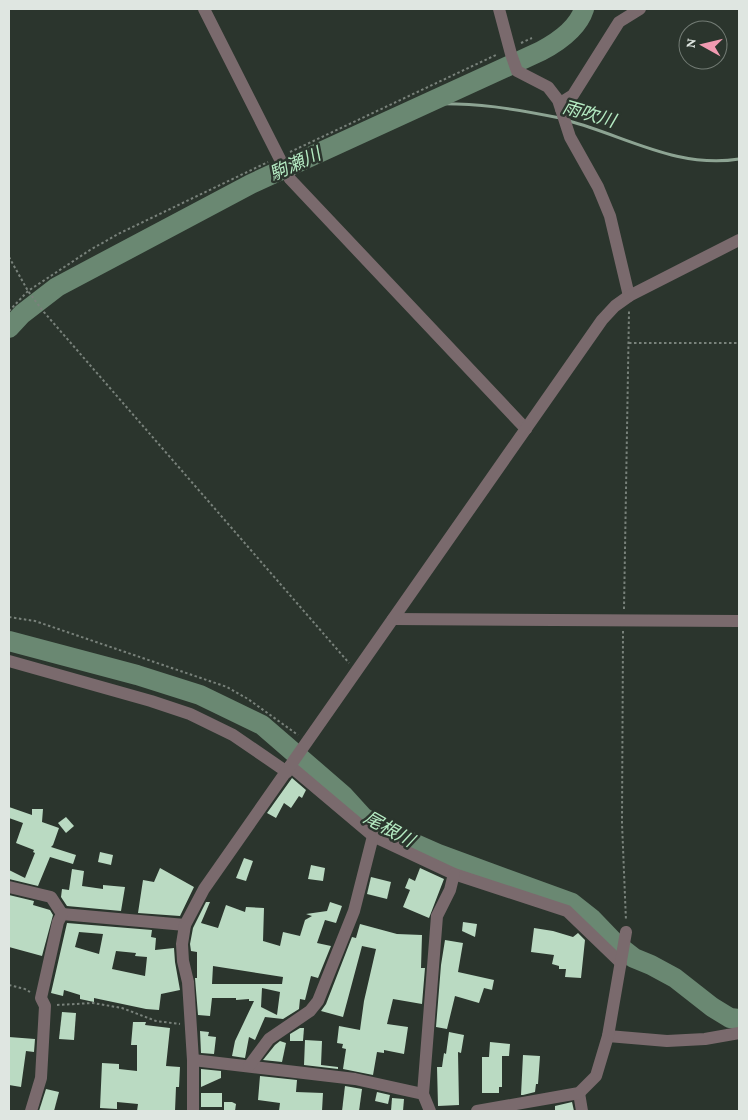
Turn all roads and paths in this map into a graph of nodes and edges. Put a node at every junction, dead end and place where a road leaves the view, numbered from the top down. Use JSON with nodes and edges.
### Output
{"nodes":[{"id":1,"x":204,"y":9,"type":"edge"},
{"id":2,"x":499,"y":9,"type":"edge"},
{"id":3,"x":640,"y":9,"type":"edge"},
{"id":4,"x":510,"y":51,"type":"junction"},
{"id":5,"x":563,"y":115,"type":"junction"},
{"id":6,"x":280,"y":160,"type":"junction"},
{"id":7,"x":739,"y":240,"type":"edge"},
{"id":8,"x":9,"y":257,"type":"edge"},
{"id":9,"x":28,"y":291,"type":"junction"},
{"id":10,"x":629,"y":296,"type":"junction"},
{"id":11,"x":9,"y":311,"type":"edge"},
{"id":12,"x":628,"y":343,"type":"junction"},
{"id":13,"x":739,"y":343,"type":"edge"},
{"id":14,"x":526,"y":429,"type":"junction"},
{"id":15,"x":9,"y":617,"type":"edge"},
{"id":16,"x":393,"y":619,"type":"junction"},
{"id":17,"x":623,"y":621,"type":"junction"},
{"id":18,"x":739,"y":621,"type":"edge"},
{"id":19,"x":9,"y":661,"type":"edge"},
{"id":20,"x":356,"y":671,"type":"junction"},
{"id":21,"x":304,"y":745,"type":"junction"},
{"id":22,"x":290,"y":767,"type":"junction"},
{"id":23,"x":373,"y":836,"type":"junction"},
{"id":24,"x":454,"y":874,"type":"junction"},
{"id":25,"x":9,"y":887,"type":"edge"},
{"id":26,"x":62,"y":914,"type":"junction"},
{"id":27,"x":185,"y":925,"type":"junction"},
{"id":28,"x":626,"y":932,"type":"joint"},
{"id":29,"x":621,"y":962,"type":"junction"},
{"id":30,"x":9,"y":985,"type":"edge"},
{"id":31,"x":43,"y":1002,"type":"junction"},
{"id":32,"x":191,"y":1026,"type":"junction"},
{"id":33,"x":739,"y":1033,"type":"edge"},
{"id":34,"x":608,"y":1036,"type":"junction"},
{"id":35,"x":193,"y":1060,"type":"junction"},
{"id":36,"x":249,"y":1066,"type":"junction"},
{"id":37,"x":579,"y":1093,"type":"junction"},
{"id":38,"x":424,"y":1094,"type":"junction"},
{"id":39,"x":31,"y":1111,"type":"edge"},
{"id":40,"x":193,"y":1111,"type":"edge"},
{"id":41,"x":430,"y":1111,"type":"edge"},
{"id":42,"x":478,"y":1111,"type":"edge"},
{"id":43,"x":582,"y":1111,"type":"edge"}],
"edges":[{"from":1,"to":6,"type":"street"},
{"from":2,"to":4,"type":"street"},
{"from":3,"to":5,"type":"street"},
{"from":4,"to":5,"type":"street"},
{"from":4,"to":6,"type":"path"},
{"from":5,"to":10,"type":"street"},
{"from":6,"to":9,"type":"path"},
{"from":6,"to":14,"type":"street"},
{"from":7,"to":10,"type":"street"},
{"from":8,"to":9,"type":"path"},
{"from":9,"to":11,"type":"path"},
{"from":9,"to":20,"type":"path"},
{"from":10,"to":12,"type":"path"},
{"from":10,"to":14,"type":"street"},
{"from":12,"to":13,"type":"path"},
{"from":12,"to":17,"type":"path"},
{"from":14,"to":16,"type":"street"},
{"from":15,"to":21,"type":"path"},
{"from":16,"to":17,"type":"street"},
{"from":16,"to":20,"type":"street"},
{"from":17,"to":18,"type":"street"},
{"from":17,"to":28,"type":"path"},
{"from":19,"to":22,"type":"street"},
{"from":20,"to":21,"type":"street"},
{"from":21,"to":22,"type":"street"},
{"from":22,"to":23,"type":"street"},
{"from":22,"to":27,"type":"street"},
{"from":23,"to":24,"type":"street"},
{"from":23,"to":36,"type":"street"},
{"from":24,"to":29,"type":"street"},
{"from":24,"to":38,"type":"street"},
{"from":25,"to":26,"type":"street"},
{"from":26,"to":27,"type":"street"},
{"from":26,"to":31,"type":"street"},
{"from":27,"to":32,"type":"street"},
{"from":28,"to":29,"type":"street"},
{"from":29,"to":34,"type":"street"},
{"from":30,"to":31,"type":"path"},
{"from":31,"to":32,"type":"path"},
{"from":31,"to":39,"type":"street"},
{"from":32,"to":35,"type":"street"},
{"from":33,"to":34,"type":"street"},
{"from":34,"to":37,"type":"street"},
{"from":35,"to":36,"type":"street"},
{"from":35,"to":40,"type":"street"},
{"from":36,"to":38,"type":"street"},
{"from":37,"to":42,"type":"street"},
{"from":37,"to":43,"type":"street"},
{"from":38,"to":41,"type":"street"}]}
